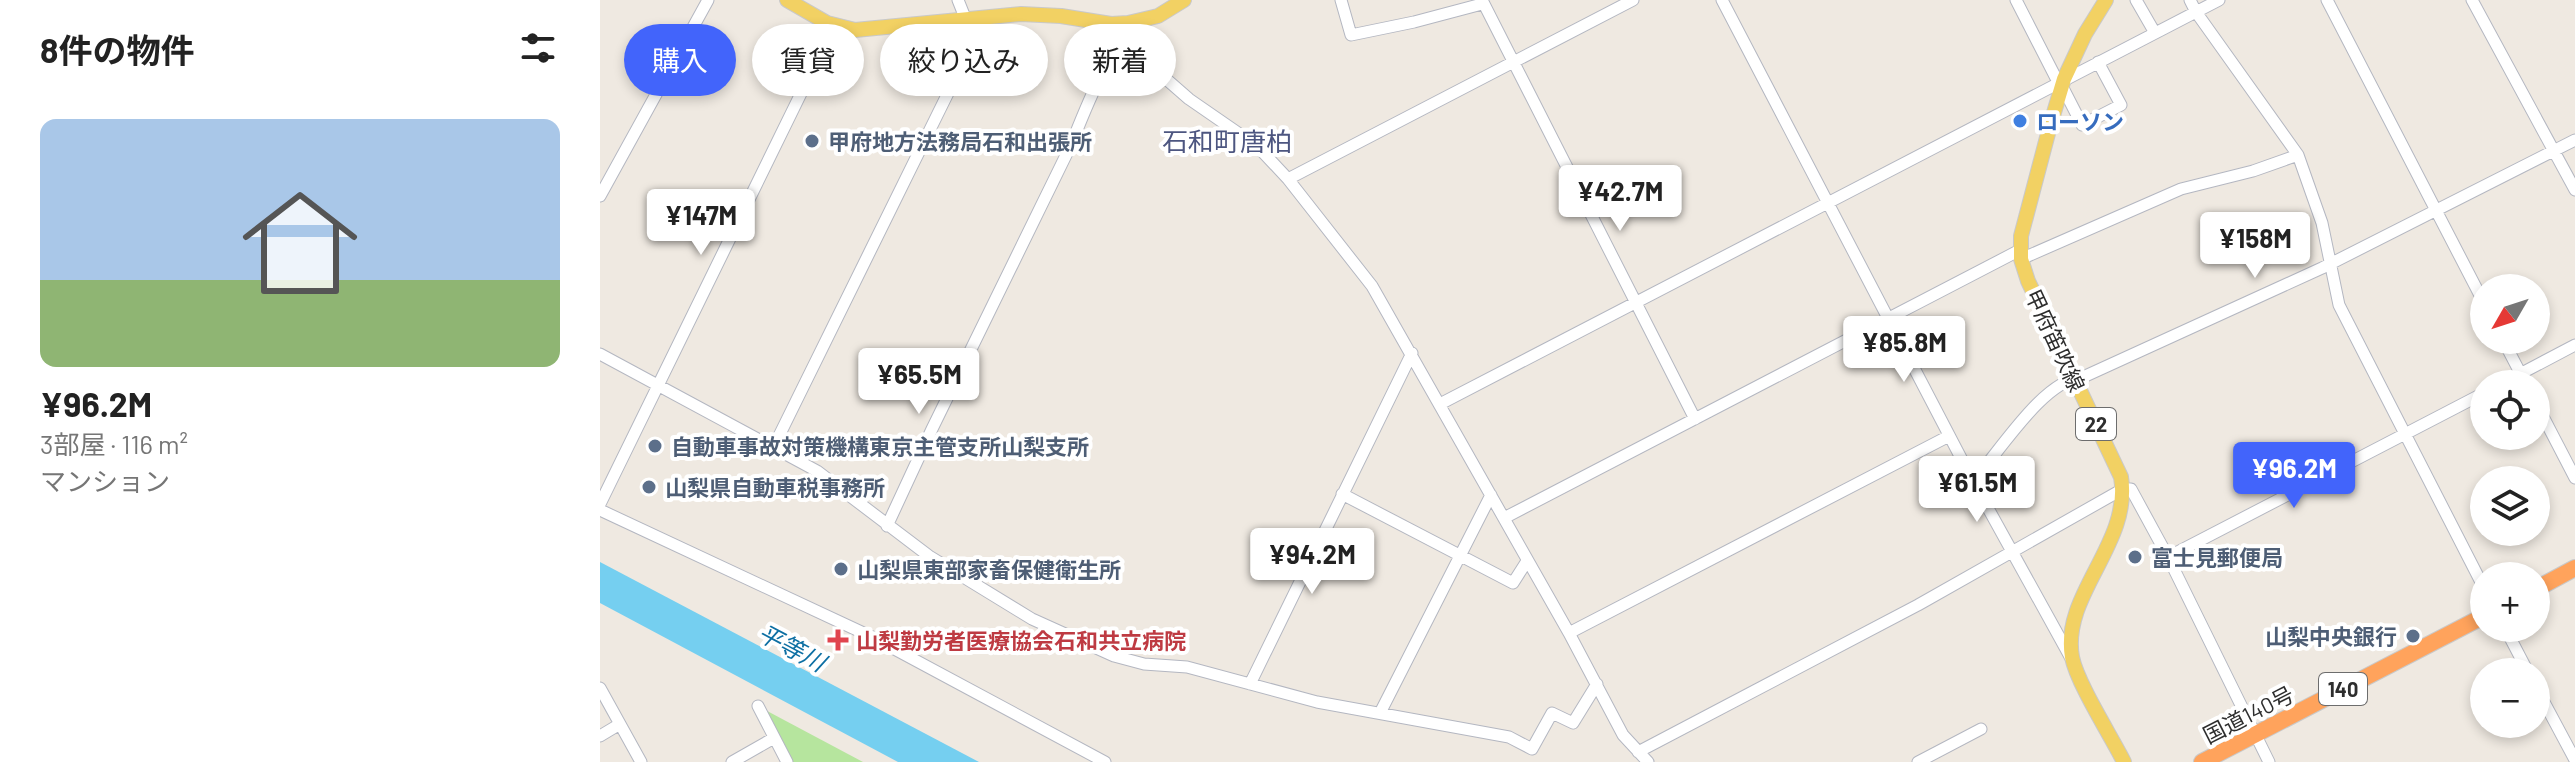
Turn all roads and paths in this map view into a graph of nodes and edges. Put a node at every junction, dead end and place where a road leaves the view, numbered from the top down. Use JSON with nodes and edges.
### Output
{"nodes":[{"id":1,"x":708,"y":0,"type":"edge"},
{"id":2,"x":787,"y":0,"type":"edge"},
{"id":3,"x":958,"y":0,"type":"edge"},
{"id":4,"x":1184,"y":0,"type":"edge"},
{"id":5,"x":1341,"y":0,"type":"edge"},
{"id":6,"x":1633,"y":0,"type":"edge"},
{"id":7,"x":1722,"y":0,"type":"edge"},
{"id":8,"x":2016,"y":0,"type":"edge"},
{"id":9,"x":2106,"y":0,"type":"edge"},
{"id":10,"x":2136,"y":0,"type":"edge"},
{"id":11,"x":2190,"y":0,"type":"edge"},
{"id":12,"x":2219,"y":0,"type":"edge"},
{"id":13,"x":2327,"y":0,"type":"edge"},
{"id":14,"x":2472,"y":0,"type":"edge"},
{"id":15,"x":1482,"y":2,"type":"edge"},
{"id":16,"x":2196,"y":12,"type":"junction"},
{"id":17,"x":966,"y":20,"type":"junction"},
{"id":18,"x":1142,"y":21,"type":"junction"},
{"id":19,"x":1102,"y":23,"type":"joint"},
{"id":20,"x":830,"y":24,"type":"edge"},
{"id":21,"x":1139,"y":24,"type":"edge"},
{"id":22,"x":864,"y":30,"type":"edge"},
{"id":23,"x":2155,"y":33,"type":"junction"},
{"id":24,"x":2098,"y":62,"type":"junction"},
{"id":25,"x":1512,"y":63,"type":"junction"},
{"id":26,"x":2061,"y":83,"type":"junction"},
{"id":27,"x":1176,"y":88,"type":"edge"},
{"id":28,"x":800,"y":96,"type":"edge"},
{"id":29,"x":947,"y":96,"type":"edge"},
{"id":30,"x":1091,"y":96,"type":"edge"},
{"id":31,"x":2575,"y":140,"type":"edge"},
{"id":32,"x":2553,"y":151,"type":"junction"},
{"id":33,"x":2298,"y":155,"type":"junction"},
{"id":34,"x":1288,"y":179,"type":"junction"},
{"id":35,"x":2575,"y":190,"type":"edge"},
{"id":36,"x":600,"y":196,"type":"edge"},
{"id":37,"x":1828,"y":202,"type":"junction"},
{"id":38,"x":2435,"y":209,"type":"junction"},
{"id":39,"x":2020,"y":254,"type":"junction"},
{"id":40,"x":2330,"y":263,"type":"junction"},
{"id":41,"x":2470,"y":276,"type":"edge"},
{"id":42,"x":1636,"y":302,"type":"junction"},
{"id":43,"x":1890,"y":317,"type":"junction"},
{"id":44,"x":2575,"y":345,"type":"edge"},
{"id":45,"x":1412,"y":353,"type":"junction"},
{"id":46,"x":600,"y":354,"type":"edge"},
{"id":47,"x":2537,"y":370,"type":"edge"},
{"id":48,"x":2073,"y":378,"type":"junction"},
{"id":49,"x":658,"y":384,"type":"junction"},
{"id":50,"x":2470,"y":400,"type":"edge"},
{"id":51,"x":1440,"y":404,"type":"junction"},
{"id":52,"x":1695,"y":419,"type":"junction"},
{"id":53,"x":2550,"y":430,"type":"edge"},
{"id":54,"x":2405,"y":434,"type":"junction"},
{"id":55,"x":1949,"y":436,"type":"junction"},
{"id":56,"x":774,"y":446,"type":"junction"},
{"id":57,"x":2575,"y":478,"type":"edge"},
{"id":58,"x":1973,"y":481,"type":"junction"},
{"id":59,"x":2123,"y":489,"type":"junction"},
{"id":60,"x":1342,"y":494,"type":"junction"},
{"id":61,"x":1491,"y":495,"type":"junction"},
{"id":62,"x":600,"y":504,"type":"edge"},
{"id":63,"x":600,"y":510,"type":"edge"},
{"id":64,"x":1504,"y":518,"type":"junction"},
{"id":65,"x":887,"y":526,"type":"junction"},
{"id":66,"x":2012,"y":550,"type":"junction"},
{"id":67,"x":1460,"y":554,"type":"junction"},
{"id":68,"x":2168,"y":557,"type":"junction"},
{"id":69,"x":1527,"y":561,"type":"junction"},
{"id":70,"x":2471,"y":562,"type":"edge"},
{"id":71,"x":2575,"y":568,"type":"edge"},
{"id":72,"x":2550,"y":581,"type":"edge"},
{"id":73,"x":2470,"y":623,"type":"edge"},
{"id":74,"x":1569,"y":633,"type":"junction"},
{"id":75,"x":2073,"y":660,"type":"junction"},
{"id":76,"x":1250,"y":684,"type":"junction"},
{"id":77,"x":1597,"y":684,"type":"junction"},
{"id":78,"x":600,"y":688,"type":"edge"},
{"id":79,"x":758,"y":706,"type":"dead end"},
{"id":80,"x":1380,"y":713,"type":"junction"},
{"id":81,"x":2550,"y":713,"type":"edge"},
{"id":82,"x":620,"y":724,"type":"junction"},
{"id":83,"x":1981,"y":729,"type":"dead end"},
{"id":84,"x":2254,"y":735,"type":"junction"},
{"id":85,"x":600,"y":736,"type":"edge"},
{"id":86,"x":774,"y":738,"type":"junction"},
{"id":87,"x":1638,"y":752,"type":"junction"},
{"id":88,"x":2575,"y":760,"type":"edge"},
{"id":89,"x":641,"y":762,"type":"edge"},
{"id":90,"x":732,"y":762,"type":"edge"},
{"id":91,"x":787,"y":762,"type":"edge"},
{"id":92,"x":1105,"y":762,"type":"edge"},
{"id":93,"x":1648,"y":762,"type":"edge"},
{"id":94,"x":1918,"y":762,"type":"edge"},
{"id":95,"x":2124,"y":762,"type":"edge"},
{"id":96,"x":2202,"y":762,"type":"edge"},
{"id":97,"x":2269,"y":762,"type":"edge"}],
"edges":[{"from":1,"to":36,"type":"street"},
{"from":2,"to":20,"type":"main road"},
{"from":3,"to":17,"type":"street"},
{"from":4,"to":18,"type":"main road"},
{"from":5,"to":15,"type":"street"},
{"from":6,"to":25,"type":"street"},
{"from":7,"to":37,"type":"street"},
{"from":8,"to":26,"type":"street"},
{"from":9,"to":26,"type":"main road"},
{"from":10,"to":23,"type":"street"},
{"from":11,"to":16,"type":"street"},
{"from":12,"to":16,"type":"street"},
{"from":13,"to":38,"type":"street"},
{"from":14,"to":32,"type":"street"},
{"from":15,"to":25,"type":"street"},
{"from":16,"to":23,"type":"street"},
{"from":16,"to":33,"type":"street"},
{"from":17,"to":19,"type":"main road"},
{"from":17,"to":22,"type":"main road"},
{"from":18,"to":19,"type":"main road"},
{"from":18,"to":21,"type":"street"},
{"from":23,"to":24,"type":"street"},
{"from":24,"to":26,"type":"street"},
{"from":24,"to":26,"type":"street"},
{"from":25,"to":34,"type":"street"},
{"from":25,"to":42,"type":"street"},
{"from":26,"to":37,"type":"street"},
{"from":26,"to":39,"type":"main road"},
{"from":27,"to":34,"type":"street"},
{"from":28,"to":49,"type":"street"},
{"from":29,"to":56,"type":"street"},
{"from":30,"to":65,"type":"street"},
{"from":31,"to":32,"type":"street"},
{"from":32,"to":35,"type":"street"},
{"from":32,"to":38,"type":"street"},
{"from":33,"to":39,"type":"street"},
{"from":33,"to":40,"type":"street"},
{"from":34,"to":45,"type":"street"},
{"from":37,"to":42,"type":"street"},
{"from":37,"to":43,"type":"street"},
{"from":38,"to":40,"type":"street"},
{"from":38,"to":41,"type":"street"},
{"from":39,"to":43,"type":"street"},
{"from":39,"to":48,"type":"main road","name":"甲府笛吹線","number":"22"},
{"from":40,"to":48,"type":"street"},
{"from":40,"to":54,"type":"street"},
{"from":42,"to":51,"type":"street"},
{"from":42,"to":52,"type":"street"},
{"from":43,"to":52,"type":"street"},
{"from":43,"to":55,"type":"street"},
{"from":44,"to":47,"type":"street"},
{"from":45,"to":51,"type":"street"},
{"from":45,"to":60,"type":"street"},
{"from":46,"to":49,"type":"street"},
{"from":48,"to":58,"type":"street"},
{"from":48,"to":59,"type":"main road","name":"甲府笛吹線","number":"22"},
{"from":49,"to":56,"type":"street"},
{"from":49,"to":62,"type":"street"},
{"from":50,"to":54,"type":"street"},
{"from":51,"to":61,"type":"street"},
{"from":52,"to":64,"type":"street"},
{"from":53,"to":57,"type":"street"},
{"from":54,"to":68,"type":"street"},
{"from":54,"to":70,"type":"street"},
{"from":55,"to":58,"type":"street"},
{"from":55,"to":74,"type":"street"},
{"from":56,"to":65,"type":"street"},
{"from":58,"to":66,"type":"street"},
{"from":59,"to":66,"type":"street"},
{"from":59,"to":68,"type":"street"},
{"from":59,"to":75,"type":"main road"},
{"from":60,"to":67,"type":"street"},
{"from":60,"to":76,"type":"street"},
{"from":61,"to":64,"type":"street"},
{"from":61,"to":67,"type":"street"},
{"from":63,"to":92,"type":"street"},
{"from":64,"to":69,"type":"street"},
{"from":65,"to":76,"type":"street"},
{"from":66,"to":75,"type":"street"},
{"from":66,"to":87,"type":"street"},
{"from":67,"to":69,"type":"street"},
{"from":67,"to":80,"type":"street"},
{"from":68,"to":84,"type":"street"},
{"from":69,"to":74,"type":"street"},
{"from":71,"to":72,"type":"highway"},
{"from":73,"to":84,"type":"highway","name":"国道140号","number":"140"},
{"from":74,"to":77,"type":"street"},
{"from":75,"to":95,"type":"main road"},
{"from":76,"to":80,"type":"street"},
{"from":77,"to":80,"type":"street"},
{"from":77,"to":87,"type":"street"},
{"from":78,"to":82,"type":"street"},
{"from":79,"to":86,"type":"street"},
{"from":81,"to":88,"type":"street"},
{"from":82,"to":85,"type":"street"},
{"from":82,"to":89,"type":"street"},
{"from":83,"to":94,"type":"street"},
{"from":84,"to":96,"type":"highway","name":"国道140号","number":"140"},
{"from":84,"to":97,"type":"street"},
{"from":86,"to":90,"type":"street"},
{"from":86,"to":91,"type":"street"},
{"from":87,"to":93,"type":"street"}]}
